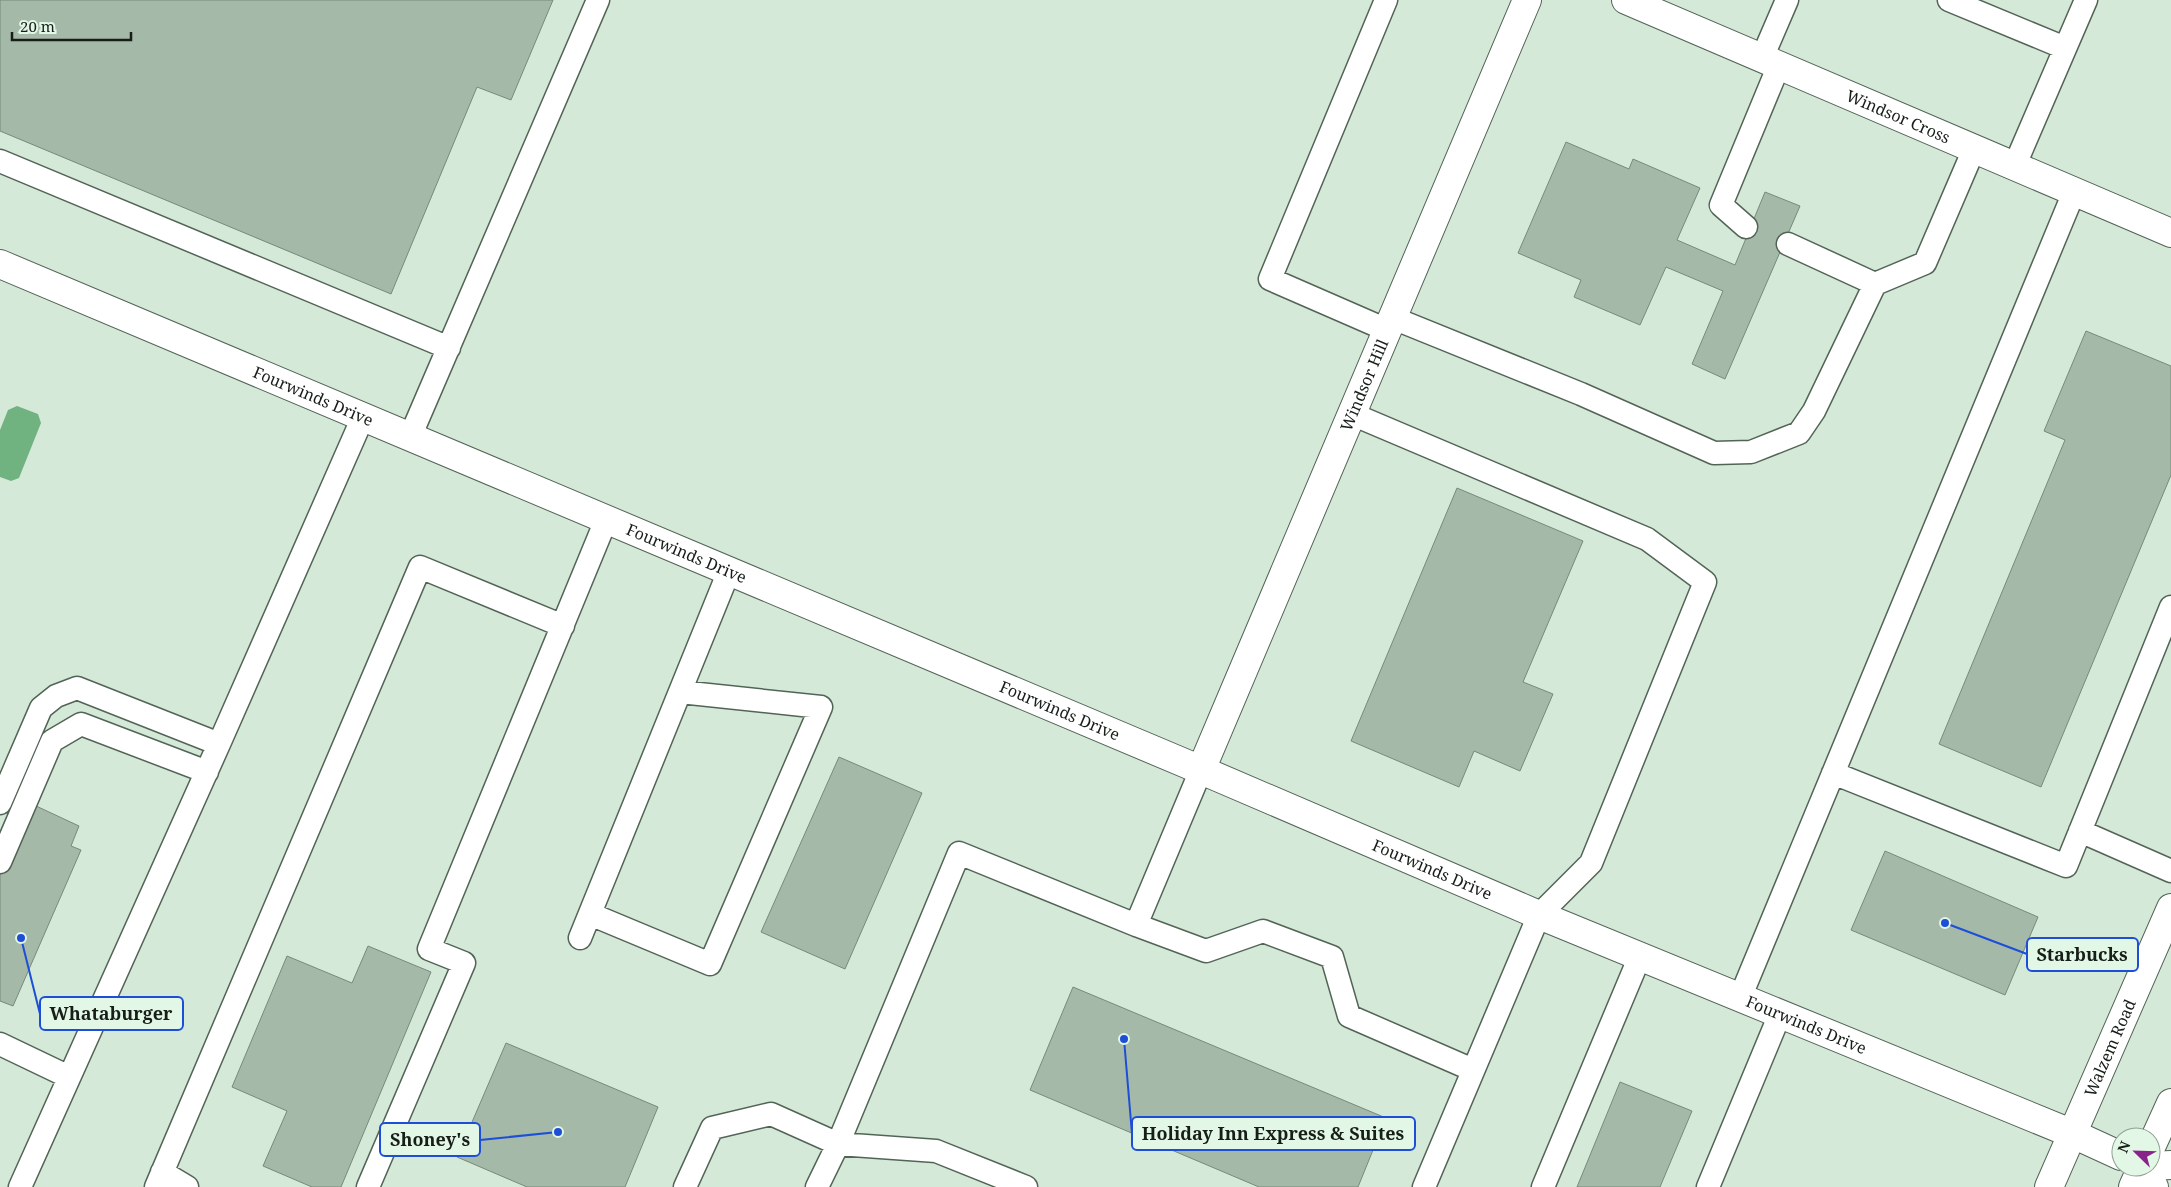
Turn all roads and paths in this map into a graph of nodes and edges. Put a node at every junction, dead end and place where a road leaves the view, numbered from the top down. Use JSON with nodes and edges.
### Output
{"nodes":[{"id":1,"x":598,"y":0,"type":"edge"},
{"id":2,"x":1386,"y":0,"type":"edge"},
{"id":3,"x":1527,"y":0,"type":"edge"},
{"id":4,"x":1626,"y":0,"type":"edge"},
{"id":5,"x":1787,"y":0,"type":"edge"},
{"id":6,"x":1949,"y":0,"type":"edge"},
{"id":7,"x":2086,"y":0,"type":"edge"},
{"id":8,"x":2065,"y":48,"type":"junction"},
{"id":9,"x":1770,"y":62,"type":"junction"},
{"id":10,"x":1974,"y":149,"type":"junction"},
{"id":11,"x":0,"y":161,"type":"edge"},
{"id":12,"x":2014,"y":166,"type":"junction"},
{"id":13,"x":2074,"y":192,"type":"junction"},
{"id":14,"x":1746,"y":227,"type":"dead end"},
{"id":15,"x":2171,"y":233,"type":"edge"},
{"id":16,"x":1788,"y":244,"type":"dead end"},
{"id":17,"x":0,"y":264,"type":"edge"},
{"id":18,"x":1875,"y":284,"type":"junction"},
{"id":19,"x":1390,"y":324,"type":"junction"},
{"id":20,"x":449,"y":348,"type":"junction"},
{"id":21,"x":1352,"y":414,"type":"junction"},
{"id":22,"x":363,"y":417,"type":"junction"},
{"id":23,"x":410,"y":437,"type":"junction"},
{"id":24,"x":606,"y":520,"type":"junction"},
{"id":25,"x":729,"y":571,"type":"junction"},
{"id":26,"x":2171,"y":607,"type":"edge"},
{"id":27,"x":563,"y":626,"type":"junction"},
{"id":28,"x":680,"y":692,"type":"junction"},
{"id":29,"x":220,"y":744,"type":"junction"},
{"id":30,"x":1201,"y":770,"type":"junction"},
{"id":31,"x":207,"y":772,"type":"junction"},
{"id":32,"x":1833,"y":773,"type":"junction"},
{"id":33,"x":0,"y":803,"type":"edge"},
{"id":34,"x":2080,"y":831,"type":"junction"},
{"id":35,"x":0,"y":862,"type":"edge"},
{"id":36,"x":2171,"y":870,"type":"edge"},
{"id":37,"x":2171,"y":908,"type":"edge"},
{"id":38,"x":590,"y":914,"type":"junction"},
{"id":39,"x":1539,"y":915,"type":"junction"},
{"id":40,"x":1136,"y":924,"type":"junction"},
{"id":41,"x":580,"y":938,"type":"dead end"},
{"id":42,"x":1640,"y":956,"type":"junction"},
{"id":43,"x":1740,"y":998,"type":"junction"},
{"id":44,"x":1780,"y":1014,"type":"junction"},
{"id":45,"x":0,"y":1044,"type":"edge"},
{"id":46,"x":1473,"y":1070,"type":"junction"},
{"id":47,"x":69,"y":1077,"type":"junction"},
{"id":48,"x":2171,"y":1103,"type":"edge"},
{"id":49,"x":2160,"y":1127,"type":"edge"},
{"id":50,"x":2073,"y":1134,"type":"junction"},
{"id":51,"x":838,"y":1144,"type":"junction"},
{"id":52,"x":2111,"y":1151,"type":"edge"},
{"id":53,"x":159,"y":1179,"type":"edge"},
{"id":54,"x":20,"y":1187,"type":"edge"},
{"id":55,"x":187,"y":1187,"type":"edge"},
{"id":56,"x":368,"y":1187,"type":"edge"},
{"id":57,"x":685,"y":1187,"type":"edge"},
{"id":58,"x":817,"y":1187,"type":"edge"},
{"id":59,"x":1026,"y":1187,"type":"edge"},
{"id":60,"x":1424,"y":1187,"type":"edge"},
{"id":61,"x":1543,"y":1187,"type":"edge"},
{"id":62,"x":1708,"y":1187,"type":"edge"},
{"id":63,"x":2049,"y":1187,"type":"edge"}],
"edges":[{"from":1,"to":20,"type":"lane"},
{"from":2,"to":19,"type":"lane"},
{"from":3,"to":19,"type":"street","name":"Windsor Hill"},
{"from":4,"to":9,"type":"street","name":"Windsor Cross"},
{"from":5,"to":9,"type":"lane"},
{"from":6,"to":8,"type":"lane"},
{"from":7,"to":8,"type":"lane"},
{"from":8,"to":12,"type":"lane"},
{"from":9,"to":10,"type":"street","name":"Windsor Cross"},
{"from":9,"to":14,"type":"lane"},
{"from":10,"to":12,"type":"street","name":"Windsor Cross"},
{"from":10,"to":18,"type":"lane"},
{"from":11,"to":20,"type":"lane"},
{"from":12,"to":13,"type":"street","name":"Windsor Cross"},
{"from":13,"to":15,"type":"street","name":"Windsor Cross"},
{"from":13,"to":32,"type":"lane"},
{"from":16,"to":18,"type":"lane"},
{"from":17,"to":22,"type":"street","name":"Fourwinds Drive"},
{"from":18,"to":19,"type":"lane"},
{"from":19,"to":21,"type":"street","name":"Windsor Hill"},
{"from":20,"to":23,"type":"lane"},
{"from":21,"to":30,"type":"street","name":"Windsor Hill"},
{"from":21,"to":39,"type":"lane"},
{"from":22,"to":23,"type":"street","name":"Fourwinds Drive"},
{"from":22,"to":29,"type":"lane"},
{"from":23,"to":24,"type":"street","name":"Fourwinds Drive"},
{"from":24,"to":25,"type":"street","name":"Fourwinds Drive"},
{"from":24,"to":27,"type":"lane"},
{"from":25,"to":28,"type":"lane"},
{"from":25,"to":30,"type":"street","name":"Fourwinds Drive"},
{"from":26,"to":34,"type":"lane"},
{"from":27,"to":53,"type":"lane"},
{"from":27,"to":56,"type":"lane"},
{"from":28,"to":38,"type":"lane"},
{"from":28,"to":38,"type":"lane"},
{"from":29,"to":31,"type":"lane"},
{"from":29,"to":33,"type":"lane"},
{"from":30,"to":39,"type":"street","name":"Fourwinds Drive"},
{"from":30,"to":40,"type":"lane"},
{"from":31,"to":35,"type":"lane"},
{"from":31,"to":47,"type":"lane"},
{"from":32,"to":34,"type":"lane"},
{"from":32,"to":43,"type":"lane"},
{"from":34,"to":36,"type":"lane"},
{"from":37,"to":50,"type":"street","name":"Walzem Road"},
{"from":38,"to":41,"type":"lane"},
{"from":39,"to":42,"type":"street","name":"Fourwinds Drive"},
{"from":39,"to":46,"type":"lane"},
{"from":40,"to":46,"type":"lane"},
{"from":40,"to":51,"type":"lane"},
{"from":42,"to":43,"type":"street","name":"Fourwinds Drive"},
{"from":42,"to":61,"type":"lane"},
{"from":43,"to":44,"type":"street","name":"Fourwinds Drive"},
{"from":44,"to":50,"type":"street","name":"Fourwinds Drive"},
{"from":44,"to":62,"type":"lane"},
{"from":45,"to":47,"type":"lane"},
{"from":46,"to":60,"type":"lane"},
{"from":47,"to":54,"type":"lane"},
{"from":48,"to":49,"type":"street"},
{"from":50,"to":52,"type":"street","name":"Fourwinds Drive"},
{"from":50,"to":63,"type":"street","name":"Walzem Road"},
{"from":51,"to":57,"type":"lane"},
{"from":51,"to":58,"type":"lane"},
{"from":51,"to":59,"type":"lane"},
{"from":53,"to":55,"type":"lane"}]}
